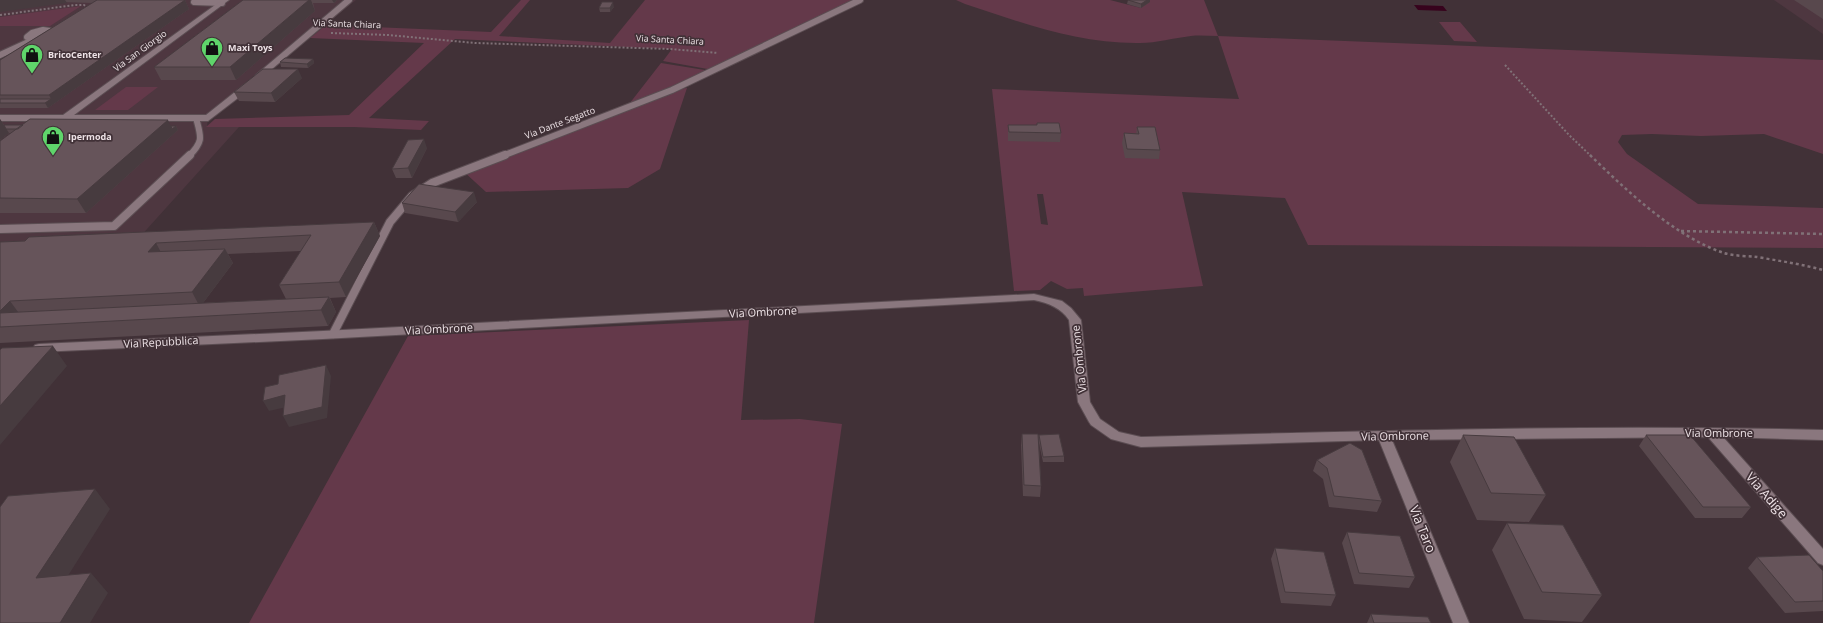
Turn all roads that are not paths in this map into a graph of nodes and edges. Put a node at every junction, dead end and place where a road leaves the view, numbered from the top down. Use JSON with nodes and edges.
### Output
{"nodes":[{"id":1,"x":195,"y":0,"type":"edge"},
{"id":2,"x":349,"y":0,"type":"edge"},
{"id":3,"x":860,"y":0,"type":"edge"},
{"id":4,"x":224,"y":1,"type":"edge"},
{"id":5,"x":58,"y":28,"type":"edge"},
{"id":6,"x":50,"y":31,"type":"junction"},
{"id":7,"x":28,"y":38,"type":"junction"},
{"id":8,"x":36,"y":38,"type":"junction"},
{"id":9,"x":6,"y":51,"type":"junction"},
{"id":10,"x":0,"y":55,"type":"edge"},
{"id":11,"x":249,"y":84,"type":"joint"},
{"id":12,"x":0,"y":118,"type":"edge"},
{"id":13,"x":65,"y":118,"type":"junction"},
{"id":14,"x":196,"y":118,"type":"junction"},
{"id":15,"x":0,"y":229,"type":"edge"},
{"id":16,"x":328,"y":334,"type":"junction"},
{"id":17,"x":30,"y":348,"type":"edge"},
{"id":18,"x":1711,"y":432,"type":"junction"},
{"id":19,"x":1823,"y":435,"type":"edge"},
{"id":20,"x":1384,"y":436,"type":"junction"},
{"id":21,"x":1823,"y":558,"type":"edge"},
{"id":22,"x":1461,"y":623,"type":"edge"}],
"edges":[{"from":1,"to":4,"type":"lane"},
{"from":2,"to":11,"type":"lane","name":"Via Santa Chiara"},
{"from":3,"to":16,"type":"lane","name":"Via Dante Segatto"},
{"from":4,"to":13,"type":"street","name":"Via San Giorgio"},
{"from":5,"to":6,"type":"lane"},
{"from":6,"to":7,"type":"lane"},
{"from":6,"to":8,"type":"lane"},
{"from":7,"to":8,"type":"lane"},
{"from":7,"to":9,"type":"lane"},
{"from":8,"to":9,"type":"lane"},
{"from":9,"to":10,"type":"lane"},
{"from":11,"to":14,"type":"street","name":"Via Santa Chiara"},
{"from":12,"to":13,"type":"street","name":"Via Santa Chiara"},
{"from":13,"to":14,"type":"street","name":"Via Santa Chiara"},
{"from":14,"to":15,"type":"lane"},
{"from":16,"to":17,"type":"street","name":"Via Repubblica"},
{"from":16,"to":20,"type":"street","name":"Via Ombrone"},
{"from":18,"to":19,"type":"street","name":"Via Ombrone"},
{"from":18,"to":20,"type":"street","name":"Via Ombrone"},
{"from":18,"to":21,"type":"street","name":"Via Adige"},
{"from":20,"to":22,"type":"street","name":"Via Taro"}]}
